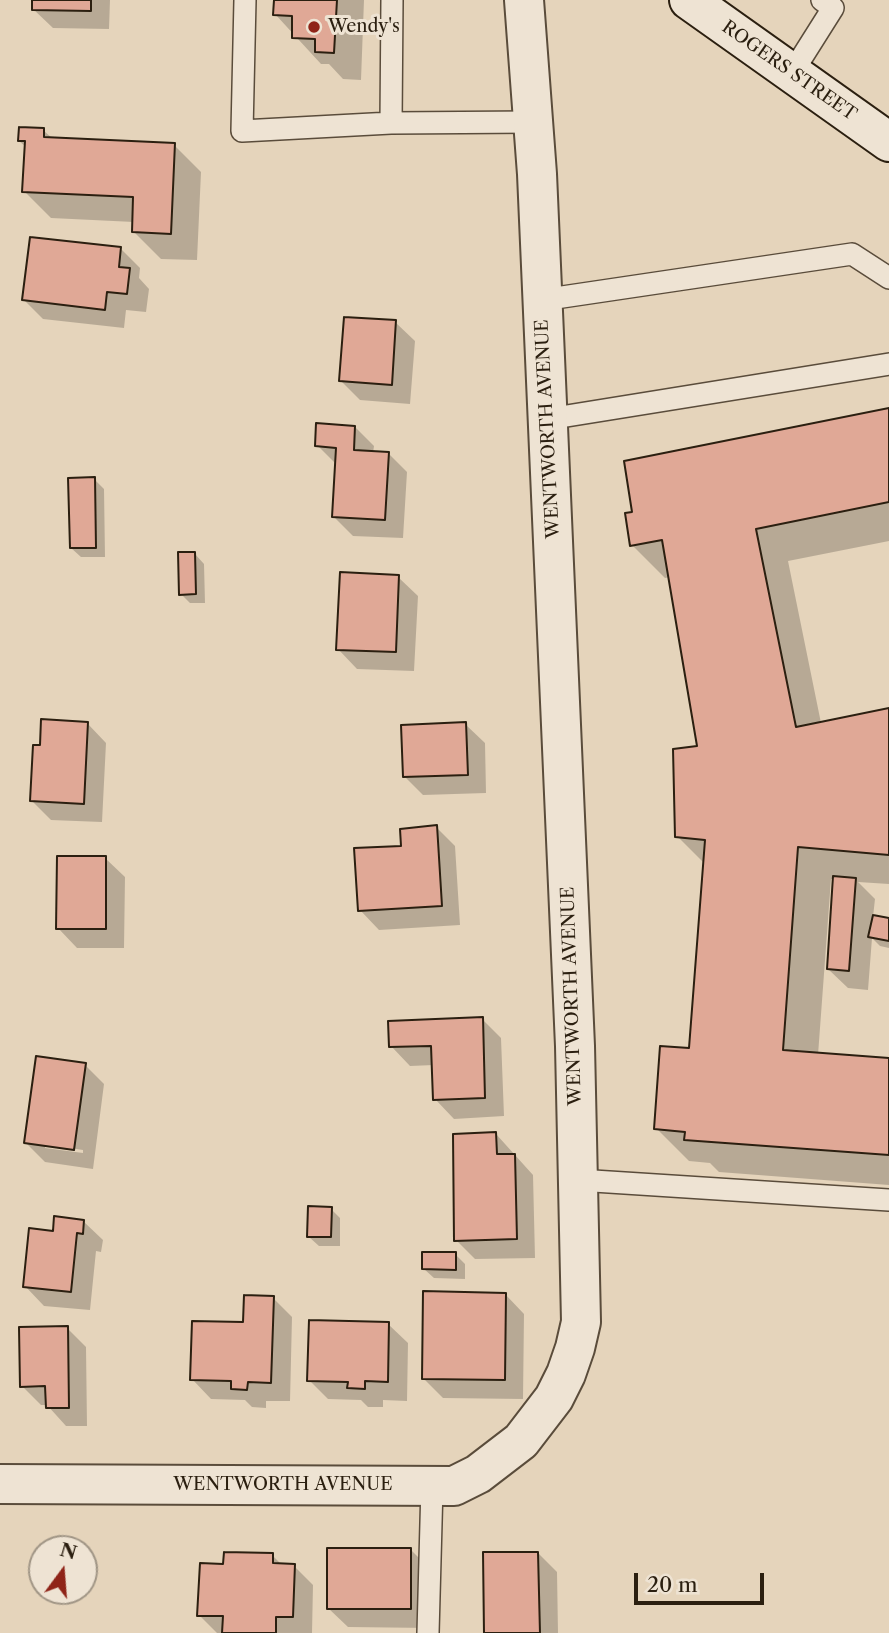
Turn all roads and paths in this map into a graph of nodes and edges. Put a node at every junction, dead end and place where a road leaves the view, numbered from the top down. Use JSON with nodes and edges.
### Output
{"nodes":[{"id":1,"x":245,"y":0,"type":"edge"},
{"id":2,"x":392,"y":0,"type":"edge"},
{"id":3,"x":524,"y":0,"type":"edge"},
{"id":4,"x":689,"y":0,"type":"edge"},
{"id":5,"x":835,"y":3,"type":"edge"},
{"id":6,"x":792,"y":74,"type":"junction"},
{"id":7,"x":533,"y":122,"type":"junction"},
{"id":8,"x":391,"y":123,"type":"junction"},
{"id":9,"x":889,"y":142,"type":"edge"},
{"id":10,"x":889,"y":278,"type":"edge"},
{"id":11,"x":542,"y":300,"type":"junction"},
{"id":12,"x":889,"y":364,"type":"edge"},
{"id":13,"x":548,"y":419,"type":"junction"},
{"id":14,"x":578,"y":1180,"type":"junction"},
{"id":15,"x":889,"y":1200,"type":"edge"},
{"id":16,"x":0,"y":1484,"type":"edge"},
{"id":17,"x":432,"y":1486,"type":"junction"},
{"id":18,"x":428,"y":1633,"type":"edge"}],
"edges":[{"from":1,"to":8,"type":"lane"},
{"from":2,"to":8,"type":"lane"},
{"from":3,"to":7,"type":"street","name":"WENTWORTH AVENUE"},
{"from":4,"to":6,"type":"street","name":"ROGERS STREET"},
{"from":5,"to":6,"type":"lane"},
{"from":6,"to":9,"type":"street","name":"ROGERS STREET"},
{"from":7,"to":8,"type":"lane"},
{"from":7,"to":11,"type":"street","name":"WENTWORTH AVENUE"},
{"from":10,"to":11,"type":"lane"},
{"from":11,"to":13,"type":"street","name":"WENTWORTH AVENUE"},
{"from":12,"to":13,"type":"lane"},
{"from":13,"to":14,"type":"street","name":"WENTWORTH AVENUE"},
{"from":14,"to":15,"type":"lane"},
{"from":14,"to":17,"type":"street","name":"WENTWORTH AVENUE"},
{"from":16,"to":17,"type":"street","name":"WENTWORTH AVENUE"},
{"from":17,"to":18,"type":"lane"}]}
